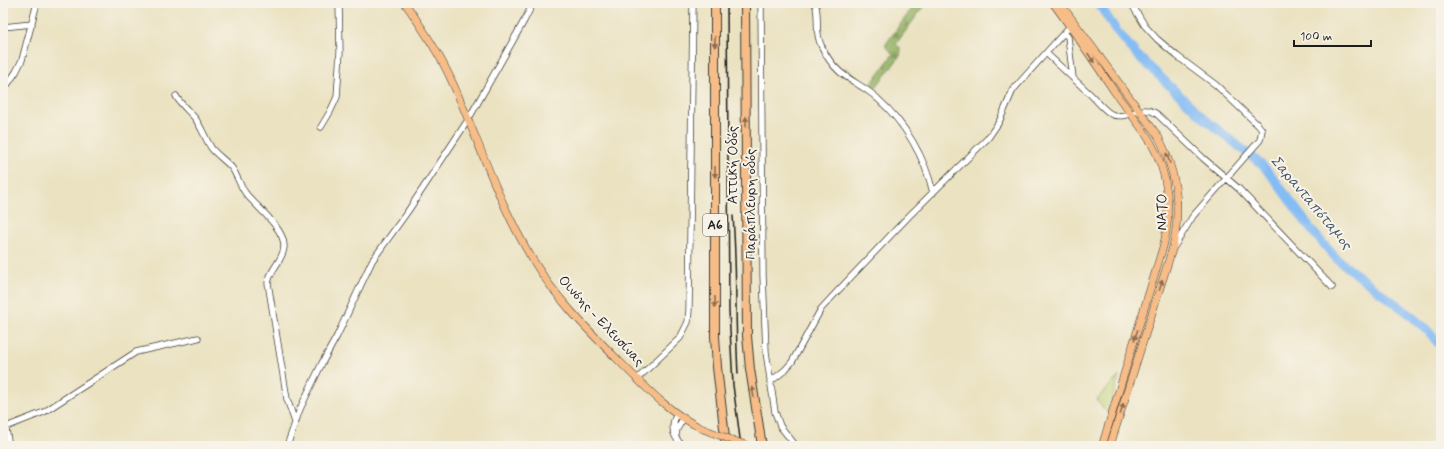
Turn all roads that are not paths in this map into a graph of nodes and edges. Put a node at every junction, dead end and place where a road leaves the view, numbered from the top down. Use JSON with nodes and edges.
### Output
{"nodes":[{"id":1,"x":38,"y":3,"type":"edge"},
{"id":2,"x":340,"y":3,"type":"edge"},
{"id":3,"x":405,"y":3,"type":"edge"},
{"id":4,"x":533,"y":3,"type":"edge"},
{"id":5,"x":692,"y":3,"type":"edge"},
{"id":6,"x":715,"y":3,"type":"edge"},
{"id":7,"x":745,"y":3,"type":"edge"},
{"id":8,"x":761,"y":3,"type":"edge"},
{"id":9,"x":815,"y":3,"type":"edge"},
{"id":10,"x":1053,"y":3,"type":"edge"},
{"id":11,"x":1060,"y":3,"type":"edge"},
{"id":12,"x":1131,"y":3,"type":"edge"},
{"id":13,"x":32,"y":24,"type":"junction"},
{"id":14,"x":1070,"y":26,"type":"junction"},
{"id":15,"x":3,"y":27,"type":"edge"},
{"id":16,"x":1064,"y":34,"type":"junction"},
{"id":17,"x":1046,"y":53,"type":"junction"},
{"id":18,"x":1073,"y":78,"type":"junction"},
{"id":19,"x":3,"y":91,"type":"edge"},
{"id":20,"x":176,"y":96,"type":"dead end"},
{"id":21,"x":1140,"y":111,"type":"junction"},
{"id":22,"x":1131,"y":114,"type":"junction"},
{"id":23,"x":468,"y":120,"type":"junction"},
{"id":24,"x":321,"y":127,"type":"dead end"},
{"id":25,"x":1225,"y":178,"type":"junction"},
{"id":26,"x":933,"y":193,"type":"junction"},
{"id":27,"x":1172,"y":250,"type":"junction"},
{"id":28,"x":1332,"y":287,"type":"dead end"},
{"id":29,"x":198,"y":338,"type":"dead end"},
{"id":30,"x":638,"y":379,"type":"junction"},
{"id":31,"x":770,"y":382,"type":"junction"},
{"id":32,"x":3,"y":413,"type":"edge"},
{"id":33,"x":680,"y":416,"type":"junction"},
{"id":34,"x":294,"y":422,"type":"junction"},
{"id":35,"x":6,"y":427,"type":"junction"},
{"id":36,"x":9,"y":446,"type":"edge"},
{"id":37,"x":287,"y":446,"type":"edge"},
{"id":38,"x":683,"y":446,"type":"edge"},
{"id":39,"x":726,"y":446,"type":"edge"},
{"id":40,"x":748,"y":446,"type":"edge"},
{"id":41,"x":762,"y":446,"type":"edge"},
{"id":42,"x":796,"y":446,"type":"edge"},
{"id":43,"x":1102,"y":446,"type":"edge"},
{"id":44,"x":1110,"y":446,"type":"edge"}],
"edges":[{"from":1,"to":13,"type":"street"},
{"from":2,"to":24,"type":"street"},
{"from":3,"to":23,"type":"main road","name":"Οινόης - Ελευσίνας"},
{"from":4,"to":23,"type":"street"},
{"from":5,"to":30,"type":"street"},
{"from":6,"to":39,"type":"highway","name":"Αττική Οδός","number":"Α6","one_way":true},
{"from":41,"to":7,"type":"highway","name":"Αττική Οδός","number":"Α6","one_way":true},
{"from":8,"to":31,"type":"street","name":"Παράπλευρη οδός"},
{"from":9,"to":26,"type":"street"},
{"from":10,"to":14,"type":"main road","name":"ΝΑΤΟ"},
{"from":11,"to":21,"type":"main road","name":"ΝΑΤΟ"},
{"from":12,"to":25,"type":"street"},
{"from":13,"to":15,"type":"street"},
{"from":13,"to":19,"type":"street"},
{"from":14,"to":16,"type":"street"},
{"from":14,"to":22,"type":"main road","name":"ΝΑΤΟ","one_way":true},
{"from":16,"to":17,"type":"street"},
{"from":16,"to":18,"type":"street"},
{"from":17,"to":18,"type":"street"},
{"from":17,"to":26,"type":"street"},
{"from":18,"to":22,"type":"street"},
{"from":20,"to":34,"type":"street"},
{"from":21,"to":22,"type":"street"},
{"from":21,"to":25,"type":"street"},
{"from":27,"to":21,"type":"main road","name":"ΝΑΤΟ","one_way":true},
{"from":22,"to":43,"type":"main road","name":"ΝΑΤΟ","one_way":true},
{"from":23,"to":30,"type":"main road","name":"Οινόης - Ελευσίνας"},
{"from":23,"to":34,"type":"street"},
{"from":25,"to":27,"type":"street"},
{"from":25,"to":28,"type":"street"},
{"from":26,"to":31,"type":"street"},
{"from":44,"to":27,"type":"main road","name":"ΝΑΤΟ","one_way":true},
{"from":29,"to":35,"type":"street"},
{"from":30,"to":33,"type":"main road","name":"Οινόης - Ελευσίνας"},
{"from":31,"to":42,"type":"street","name":"Παράπλευρη οδός"},
{"from":32,"to":35,"type":"street"},
{"from":33,"to":38,"type":"street"},
{"from":33,"to":40,"type":"main road","name":"Οινόης - Ελευσίνας","bridge":true},
{"from":34,"to":37,"type":"street"},
{"from":35,"to":36,"type":"street"}]}
